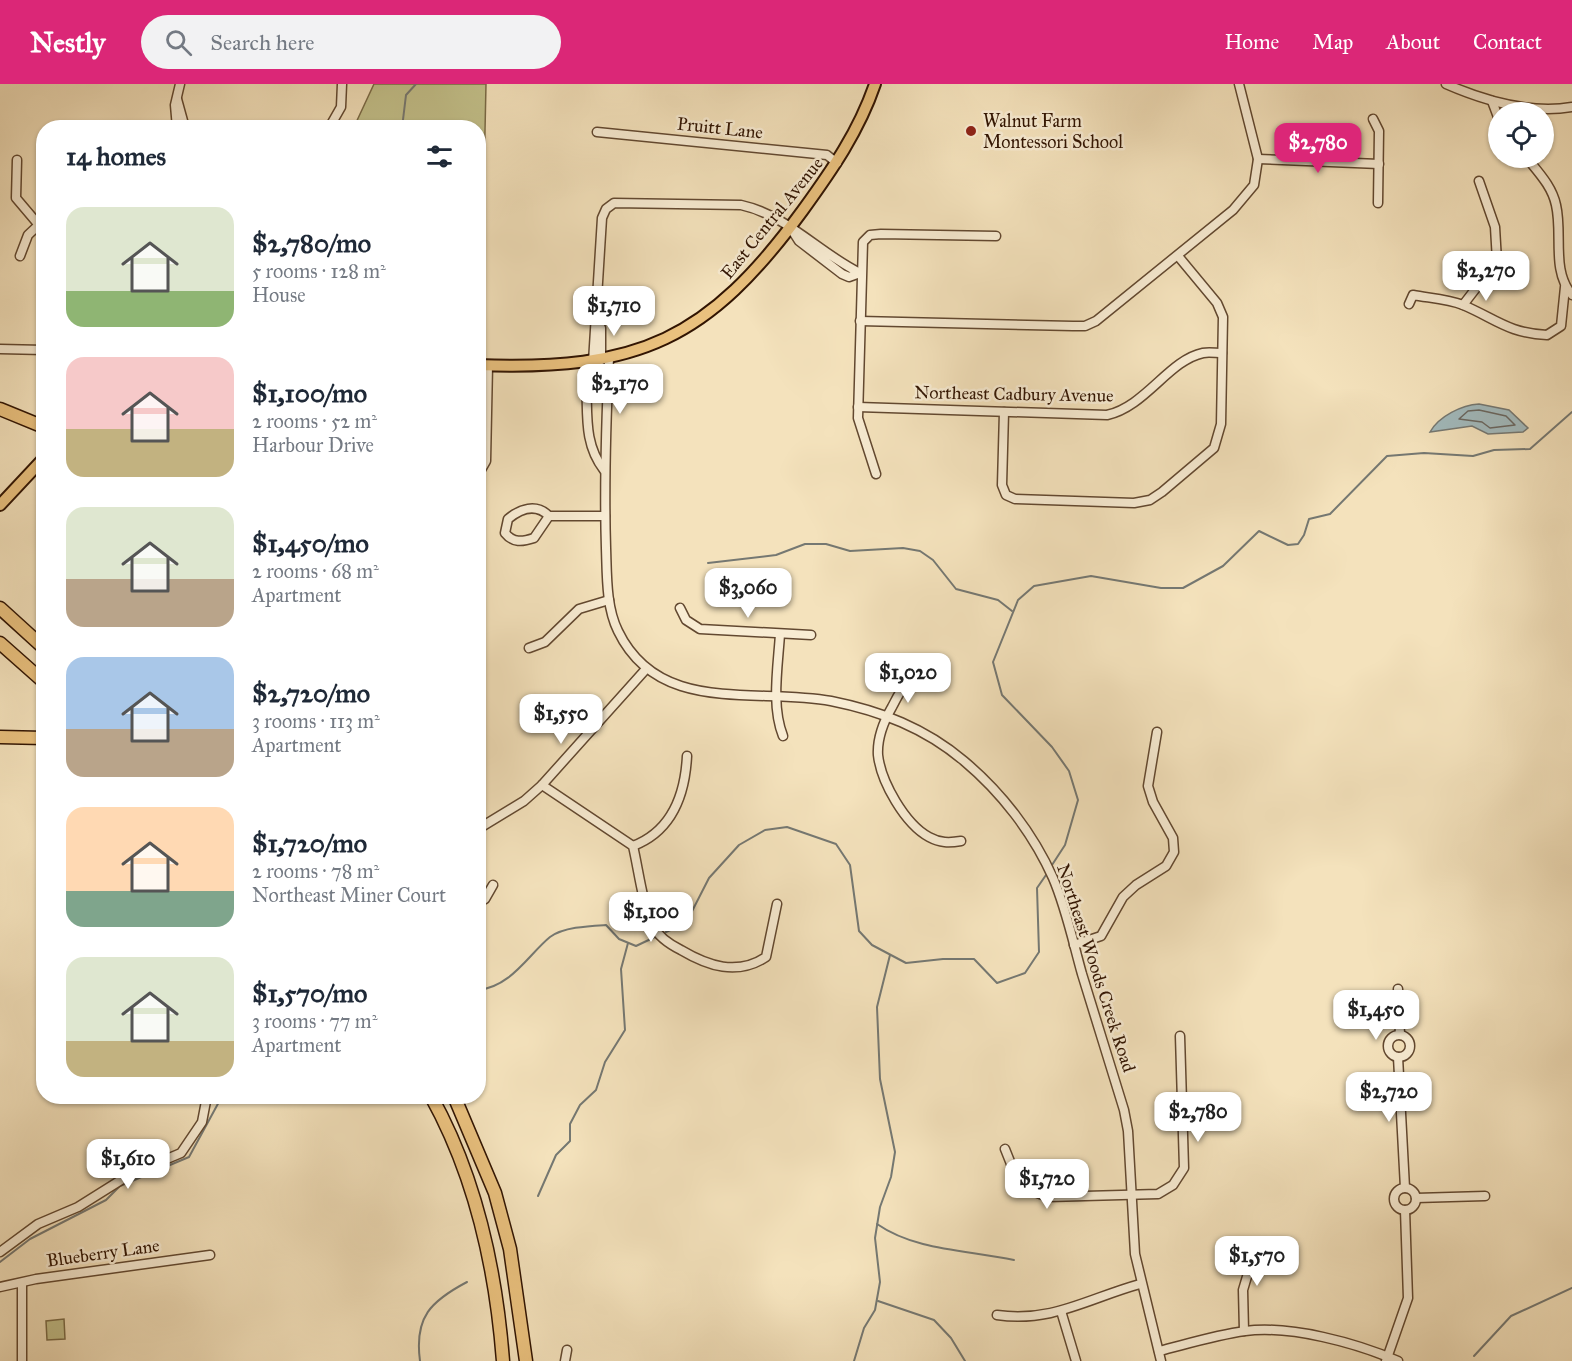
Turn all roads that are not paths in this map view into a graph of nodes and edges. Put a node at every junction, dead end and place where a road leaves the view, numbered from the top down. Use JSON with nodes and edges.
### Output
{"nodes":[{"id":1,"x":180,"y":84,"type":"edge"},
{"id":2,"x":342,"y":84,"type":"edge"},
{"id":3,"x":875,"y":84,"type":"edge"},
{"id":4,"x":1239,"y":84,"type":"edge"},
{"id":5,"x":1446,"y":84,"type":"edge"},
{"id":6,"x":177,"y":99,"type":"junction"},
{"id":7,"x":1492,"y":101,"type":"joint"},
{"id":8,"x":1572,"y":107,"type":"edge"},
{"id":9,"x":1373,"y":119,"type":"dead end"},
{"id":10,"x":176,"y":120,"type":"edge"},
{"id":11,"x":183,"y":120,"type":"edge"},
{"id":12,"x":334,"y":120,"type":"edge"},
{"id":13,"x":597,"y":132,"type":"dead end"},
{"id":14,"x":1258,"y":159,"type":"junction"},
{"id":15,"x":17,"y":160,"type":"dead end"},
{"id":16,"x":837,"y":163,"type":"junction"},
{"id":17,"x":1379,"y":164,"type":"junction"},
{"id":18,"x":1535,"y":168,"type":"edge"},
{"id":19,"x":1479,"y":181,"type":"dead end"},
{"id":20,"x":1378,"y":203,"type":"dead end"},
{"id":21,"x":36,"y":217,"type":"edge"},
{"id":22,"x":36,"y":227,"type":"edge"},
{"id":23,"x":790,"y":227,"type":"junction"},
{"id":24,"x":996,"y":236,"type":"dead end"},
{"id":25,"x":20,"y":256,"type":"dead end"},
{"id":26,"x":1178,"y":256,"type":"junction"},
{"id":27,"x":860,"y":273,"type":"junction"},
{"id":28,"x":1565,"y":287,"type":"junction"},
{"id":29,"x":1572,"y":295,"type":"edge"},
{"id":30,"x":1409,"y":304,"type":"dead end"},
{"id":31,"x":1463,"y":305,"type":"junction"},
{"id":32,"x":860,"y":321,"type":"junction"},
{"id":33,"x":0,"y":349,"type":"edge"},
{"id":34,"x":36,"y":350,"type":"edge"},
{"id":35,"x":1222,"y":353,"type":"junction"},
{"id":36,"x":597,"y":361,"type":"junction"},
{"id":37,"x":486,"y":365,"type":"edge"},
{"id":38,"x":858,"y":407,"type":"junction"},
{"id":39,"x":0,"y":409,"type":"edge"},
{"id":40,"x":1004,"y":412,"type":"junction"},
{"id":41,"x":36,"y":424,"type":"edge"},
{"id":42,"x":36,"y":467,"type":"edge"},
{"id":43,"x":604,"y":470,"type":"junction"},
{"id":44,"x":876,"y":474,"type":"dead end"},
{"id":45,"x":0,"y":505,"type":"edge"},
{"id":46,"x":549,"y":516,"type":"junction"},
{"id":47,"x":605,"y":516,"type":"junction"},
{"id":48,"x":609,"y":600,"type":"junction"},
{"id":49,"x":0,"y":608,"type":"edge"},
{"id":50,"x":680,"y":608,"type":"dead end"},
{"id":51,"x":780,"y":634,"type":"junction"},
{"id":52,"x":811,"y":635,"type":"dead end"},
{"id":53,"x":36,"y":641,"type":"edge"},
{"id":54,"x":0,"y":643,"type":"edge"},
{"id":55,"x":529,"y":648,"type":"dead end"},
{"id":56,"x":646,"y":669,"type":"junction"},
{"id":57,"x":36,"y":675,"type":"edge"},
{"id":58,"x":915,"y":679,"type":"dead end"},
{"id":59,"x":777,"y":696,"type":"junction"},
{"id":60,"x":888,"y":715,"type":"junction"},
{"id":61,"x":1156,"y":732,"type":"dead end"},
{"id":62,"x":783,"y":736,"type":"dead end"},
{"id":63,"x":0,"y":737,"type":"edge"},
{"id":64,"x":36,"y":738,"type":"edge"},
{"id":65,"x":687,"y":756,"type":"dead end"},
{"id":66,"x":542,"y":785,"type":"junction"},
{"id":67,"x":486,"y":824,"type":"edge"},
{"id":68,"x":961,"y":841,"type":"dead end"},
{"id":69,"x":633,"y":846,"type":"junction"},
{"id":70,"x":493,"y":885,"type":"dead end"},
{"id":71,"x":486,"y":897,"type":"edge"},
{"id":72,"x":777,"y":904,"type":"dead end"},
{"id":73,"x":1074,"y":945,"type":"junction"},
{"id":74,"x":1398,"y":989,"type":"dead end"},
{"id":75,"x":1400,"y":1035,"type":"junction"},
{"id":76,"x":1180,"y":1036,"type":"dead end"},
{"id":77,"x":1398,"y":1057,"type":"junction"},
{"id":78,"x":205,"y":1104,"type":"edge"},
{"id":79,"x":435,"y":1104,"type":"edge"},
{"id":80,"x":457,"y":1104,"type":"edge"},
{"id":81,"x":1005,"y":1149,"type":"dead end"},
{"id":82,"x":1405,"y":1188,"type":"junction"},
{"id":83,"x":1132,"y":1196,"type":"junction"},
{"id":84,"x":1485,"y":1196,"type":"dead end"},
{"id":85,"x":1416,"y":1198,"type":"junction"},
{"id":86,"x":1406,"y":1210,"type":"junction"},
{"id":87,"x":1257,"y":1243,"type":"dead end"},
{"id":88,"x":0,"y":1252,"type":"edge"},
{"id":89,"x":210,"y":1255,"type":"dead end"},
{"id":90,"x":22,"y":1284,"type":"junction"},
{"id":91,"x":1140,"y":1284,"type":"junction"},
{"id":92,"x":0,"y":1287,"type":"edge"},
{"id":93,"x":1061,"y":1311,"type":"junction"},
{"id":94,"x":997,"y":1316,"type":"dead end"},
{"id":95,"x":1244,"y":1331,"type":"junction"},
{"id":96,"x":567,"y":1350,"type":"dead end"},
{"id":97,"x":1159,"y":1351,"type":"junction"},
{"id":98,"x":1387,"y":1359,"type":"edge"},
{"id":99,"x":22,"y":1361,"type":"edge"},
{"id":100,"x":503,"y":1361,"type":"edge"},
{"id":101,"x":526,"y":1361,"type":"edge"},
{"id":102,"x":565,"y":1361,"type":"edge"},
{"id":103,"x":1076,"y":1361,"type":"edge"},
{"id":104,"x":1161,"y":1361,"type":"edge"},
{"id":105,"x":1398,"y":1361,"type":"edge"}],
"edges":[{"from":1,"to":6,"type":"street"},
{"from":2,"to":12,"type":"street"},
{"from":3,"to":16,"type":"main road","name":"East Central Avenue"},
{"from":4,"to":14,"type":"street"},
{"from":5,"to":7,"type":"street"},
{"from":6,"to":10,"type":"street"},
{"from":6,"to":11,"type":"street"},
{"from":7,"to":8,"type":"street"},
{"from":9,"to":17,"type":"street"},
{"from":13,"to":16,"type":"street","name":"Pruitt Lane"},
{"from":14,"to":17,"type":"street"},
{"from":14,"to":26,"type":"street"},
{"from":15,"to":21,"type":"street"},
{"from":16,"to":23,"type":"main road","name":"East Central Avenue"},
{"from":17,"to":20,"type":"street"},
{"from":18,"to":28,"type":"street"},
{"from":19,"to":31,"type":"street"},
{"from":22,"to":25,"type":"street"},
{"from":23,"to":27,"type":"street"},
{"from":23,"to":36,"type":"main road","name":"East Central Avenue"},
{"from":23,"to":36,"type":"street"},
{"from":24,"to":27,"type":"street"},
{"from":26,"to":32,"type":"street"},
{"from":26,"to":35,"type":"street"},
{"from":27,"to":32,"type":"street"},
{"from":28,"to":29,"type":"street"},
{"from":28,"to":31,"type":"street"},
{"from":30,"to":31,"type":"street"},
{"from":32,"to":38,"type":"street"},
{"from":33,"to":34,"type":"street"},
{"from":35,"to":40,"type":"street","name":"Northeast Cadbury Avenue"},
{"from":35,"to":40,"type":"street"},
{"from":36,"to":37,"type":"main road","name":"East Central Avenue"},
{"from":36,"to":43,"type":"street","name":"Northeast Woods Creek Road"},
{"from":36,"to":43,"type":"street","name":"Northeast Woods Creek Road"},
{"from":38,"to":40,"type":"street","name":"Northeast Cadbury Avenue"},
{"from":38,"to":44,"type":"street"},
{"from":39,"to":41,"type":"highway"},
{"from":42,"to":45,"type":"main road"},
{"from":43,"to":47,"type":"street","name":"Northeast Woods Creek Road"},
{"from":46,"to":46,"type":"street"},
{"from":46,"to":47,"type":"street"},
{"from":47,"to":48,"type":"street","name":"Northeast Woods Creek Road"},
{"from":48,"to":55,"type":"street"},
{"from":48,"to":56,"type":"street","name":"Northeast Woods Creek Road"},
{"from":49,"to":53,"type":"highway"},
{"from":50,"to":51,"type":"street"},
{"from":51,"to":52,"type":"street"},
{"from":51,"to":59,"type":"street"},
{"from":54,"to":57,"type":"highway"},
{"from":56,"to":59,"type":"street","name":"Northeast Woods Creek Road"},
{"from":56,"to":66,"type":"street"},
{"from":58,"to":60,"type":"street"},
{"from":59,"to":60,"type":"street","name":"Northeast Woods Creek Road"},
{"from":59,"to":62,"type":"street"},
{"from":60,"to":68,"type":"street"},
{"from":60,"to":73,"type":"street","name":"Northeast Woods Creek Road"},
{"from":61,"to":73,"type":"street"},
{"from":63,"to":64,"type":"highway"},
{"from":65,"to":69,"type":"street"},
{"from":66,"to":67,"type":"street"},
{"from":66,"to":69,"type":"street"},
{"from":69,"to":72,"type":"street"},
{"from":70,"to":71,"type":"street"},
{"from":73,"to":83,"type":"street","name":"Northeast Woods Creek Road"},
{"from":74,"to":75,"type":"street"},
{"from":75,"to":77,"type":"street"},
{"from":75,"to":77,"type":"street"},
{"from":76,"to":83,"type":"street"},
{"from":77,"to":82,"type":"street"},
{"from":78,"to":88,"type":"street"},
{"from":79,"to":100,"type":"highway"},
{"from":80,"to":101,"type":"highway"},
{"from":81,"to":83,"type":"street"},
{"from":82,"to":85,"type":"street"},
{"from":82,"to":86,"type":"street"},
{"from":83,"to":91,"type":"street","name":"Northeast Woods Creek Road"},
{"from":84,"to":85,"type":"street"},
{"from":85,"to":86,"type":"street"},
{"from":86,"to":98,"type":"street"},
{"from":87,"to":95,"type":"street"},
{"from":89,"to":90,"type":"street","name":"Blueberry Lane"},
{"from":90,"to":92,"type":"street","name":"Blueberry Lane"},
{"from":90,"to":99,"type":"street"},
{"from":91,"to":93,"type":"street"},
{"from":91,"to":97,"type":"street","name":"Northeast Woods Creek Road"},
{"from":93,"to":94,"type":"street"},
{"from":93,"to":103,"type":"street"},
{"from":95,"to":97,"type":"street"},
{"from":95,"to":98,"type":"street"},
{"from":96,"to":102,"type":"street"},
{"from":97,"to":104,"type":"street","name":"Northeast Woods Creek Road"},
{"from":98,"to":105,"type":"street"}]}
